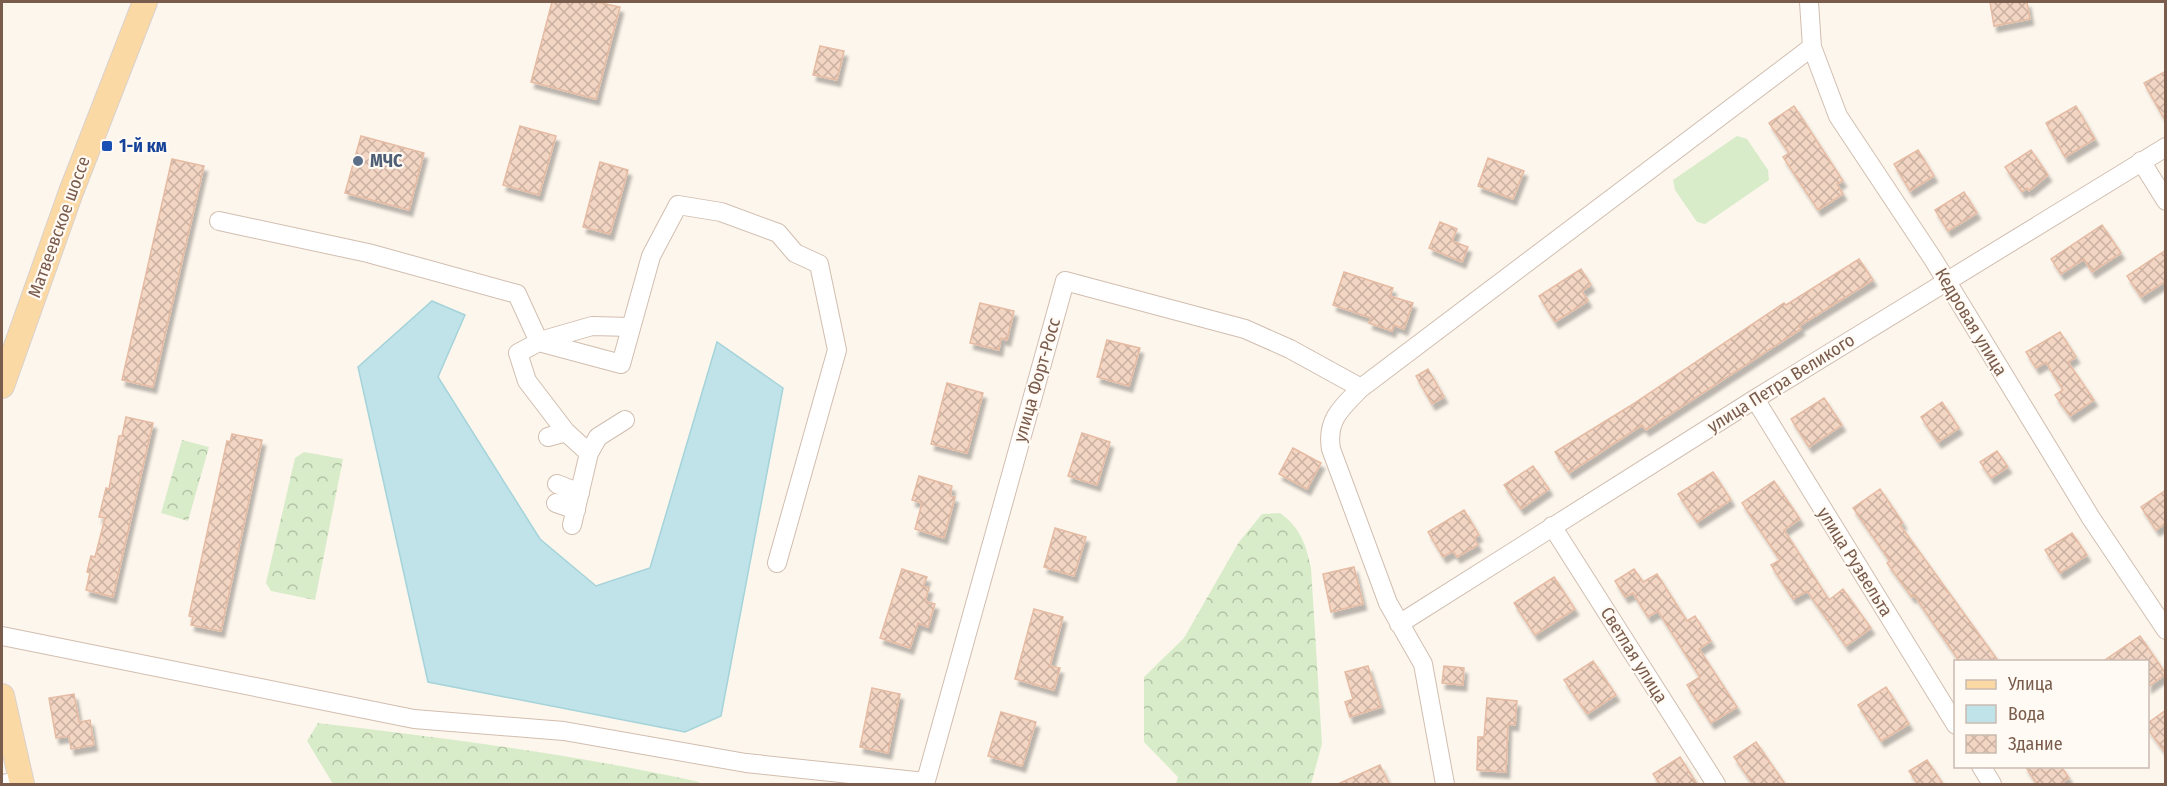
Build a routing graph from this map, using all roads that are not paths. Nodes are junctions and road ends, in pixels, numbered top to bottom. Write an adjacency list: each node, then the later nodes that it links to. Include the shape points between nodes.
1 (145, 2): 11 (main road, Матвеевское шоссе, via 71,192)
2 (1809, 2): 3 (street, Кедровая улица)
3 (1812, 47): 8 (street, Кедровая улица, via 1838,116); 12 (street)
4 (2166, 147): 5 (street, улица Петра Великого)
5 (2141, 161): 6 (street); 8 (street, улица Петра Великого)
6 (2166, 201)
7 (219, 221): 10 (street, via 368,253 517,294)
8 (1946, 282): 13 (street, улица Петра Великого); 24 (street, Кедровая улица, via 2091,518)
9 (631, 327): 10 (street, via 592,326); 10 (street, via 621,364); 22 (street, via 651,256 678,205 721,212 778,232 795,253 819,264 837,350)
10 (539, 342): 15 (street, via 518,353 527,381)
11 (2, 387)
12 (1361, 388): 23 (street, via 1336,414 1329,438); 30 (street, улица Форт-Росс, via 1245,329 1065,281)
13 (1755, 399): 21 (street, улица Петра Великого); 27 (street, улица Рузвельта)
14 (625, 420): 17 (street, via 598,437)
15 (566, 432): 16 (street); 17 (street)
16 (548, 437)
17 (589, 453): 20 (street)
18 (557, 484): 20 (street)
19 (556, 503): 20 (street)
20 (576, 509)
21 (1552, 526): 23 (street, улица Петра Великого); 32 (street, Светлая улица)
22 (777, 563)
23 (1399, 624): 31 (street, via 1423,664)
24 (2166, 630)
25 (2, 636): 30 (street, via 414,719 564,731 746,763)
26 (2, 696): 29 (main road)
27 (1954, 722)
28 (1982, 768): 33 (street)
29 (15, 783)
30 (925, 783)
31 (1445, 784)
32 (1716, 784)
33 (1992, 784)

